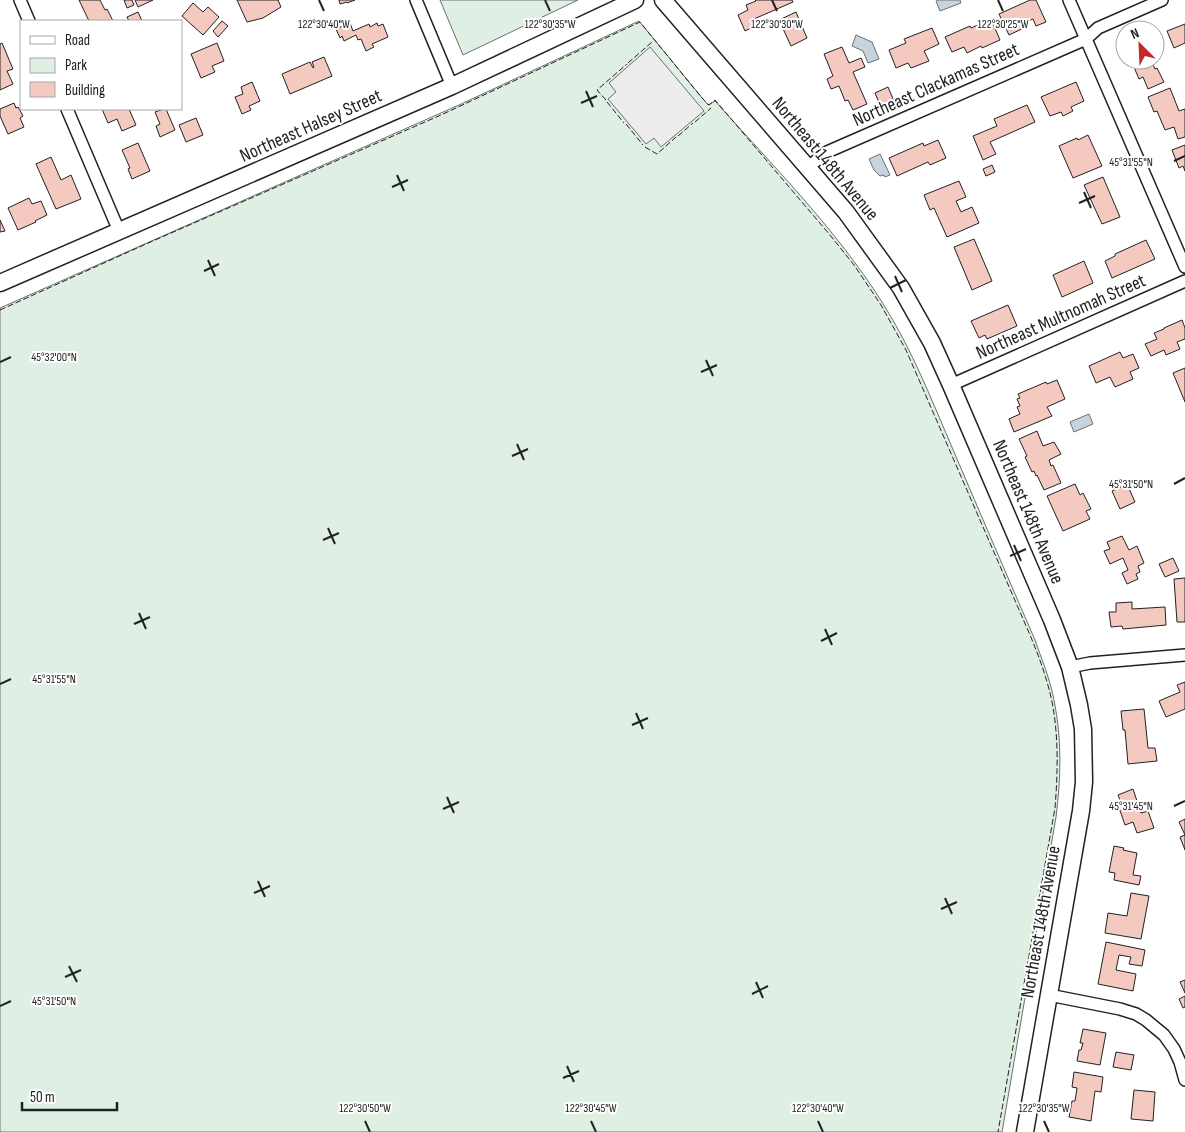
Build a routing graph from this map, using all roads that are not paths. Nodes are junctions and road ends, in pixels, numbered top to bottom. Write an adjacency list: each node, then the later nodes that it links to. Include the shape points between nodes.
1 (20, 0): 7 (street)
2 (416, 0): 9 (street)
3 (635, 0): 9 (main road, Northeast Halsey Street)
4 (663, 0): 11 (main road, Northeast 148th Avenue)
5 (1069, 0): 8 (street)
6 (1162, 0): 8 (street, Northeast Clackamas Street, via 1098,28)
7 (29, 20)
8 (1086, 39): 11 (street, Northeast Clackamas Street, via 827,152); 13 (street)
9 (452, 86): 12 (main road, Northeast Halsey Street)
10 (67, 110): 12 (street)
11 (807, 168): 16 (main road, Northeast 148th Avenue, via 846,212 901,288)
12 (119, 231): 15 (main road, Northeast Halsey Street)
13 (1185, 267)
14 (1185, 281): 16 (street, Northeast Multnomah Street)
15 (0, 283)
16 (951, 385): 18 (main road, Northeast 148th Avenue)
17 (1185, 655): 18 (street)
18 (1070, 667): 19 (main road, Northeast 148th Avenue, via 1083,729 1084,782)
19 (1049, 995): 20 (street, via 1120,1009 1146,1020 1164,1035 1174,1049); 21 (main road, Northeast 148th Avenue)
20 (1185, 1080)
21 (1025, 1132)

